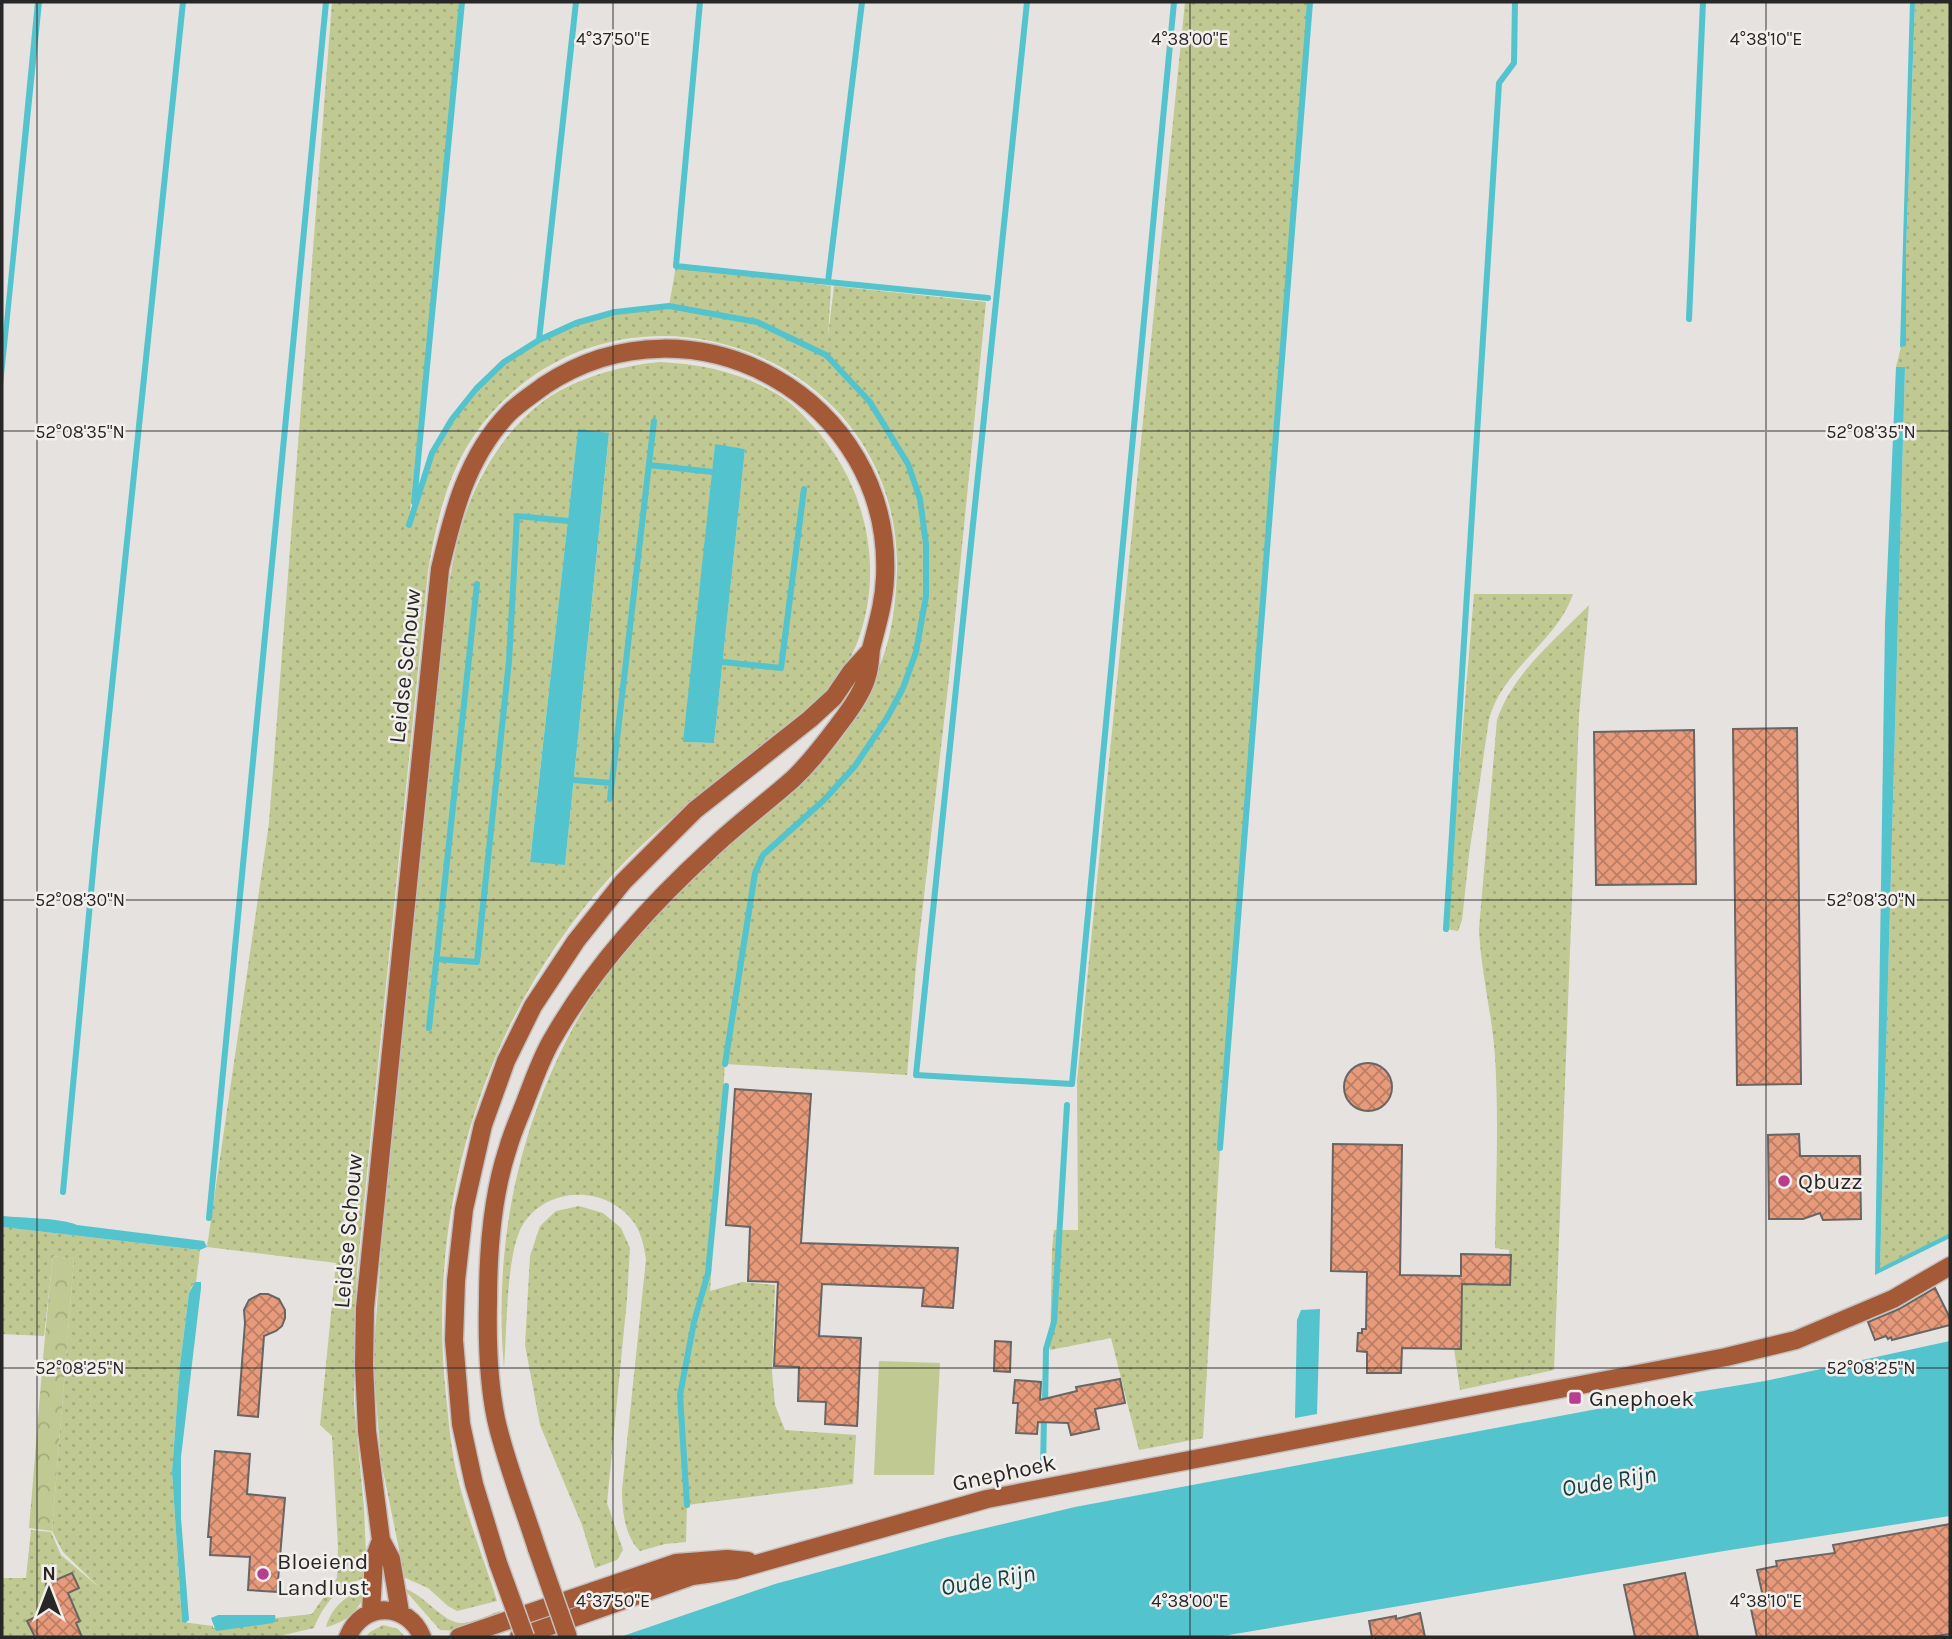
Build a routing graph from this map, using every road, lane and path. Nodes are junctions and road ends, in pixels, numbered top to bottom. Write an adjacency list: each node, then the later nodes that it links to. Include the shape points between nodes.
1 (871, 650): 3 (street, Leidse Schouw, via 885,575 883,531 873,495 856,457 835,428 810,402 766,372 698,350 662,348 596,360 563,373 509,413 465,480 440,569 365,1308 368,1431); 11 (street, Leidse Schouw, bridge, via 834,697 695,810 623,882 533,1006 506,1061 483,1125 464,1209 454,1340 461,1424 474,1485); 12 (street, Leidse Schouw, bridge, via 867,678 814,757 667,890 573,1006 551,1041 508,1148 488,1263 487,1346 496,1419)
2 (1950, 1266): 4 (street, Gnephoek, via 1893,1299 1796,1340 987,1499)
3 (381, 1540): 5 (street, Leidse Schouw, via 374,1559); 6 (street, Leidse Schouw, via 391,1559)
4 (758, 1562): 9 (street, Gnephoek, via 676,1563); 10 (street, Gnephoek, via 692,1576)
5 (371, 1612): 6 (street); 8 (street, via 355,1623)
6 (400, 1612): 7 (street)
7 (426, 1636)
8 (348, 1637)
9 (459, 1637)
10 (519, 1637)
11 (525, 1637)
12 (568, 1637)

